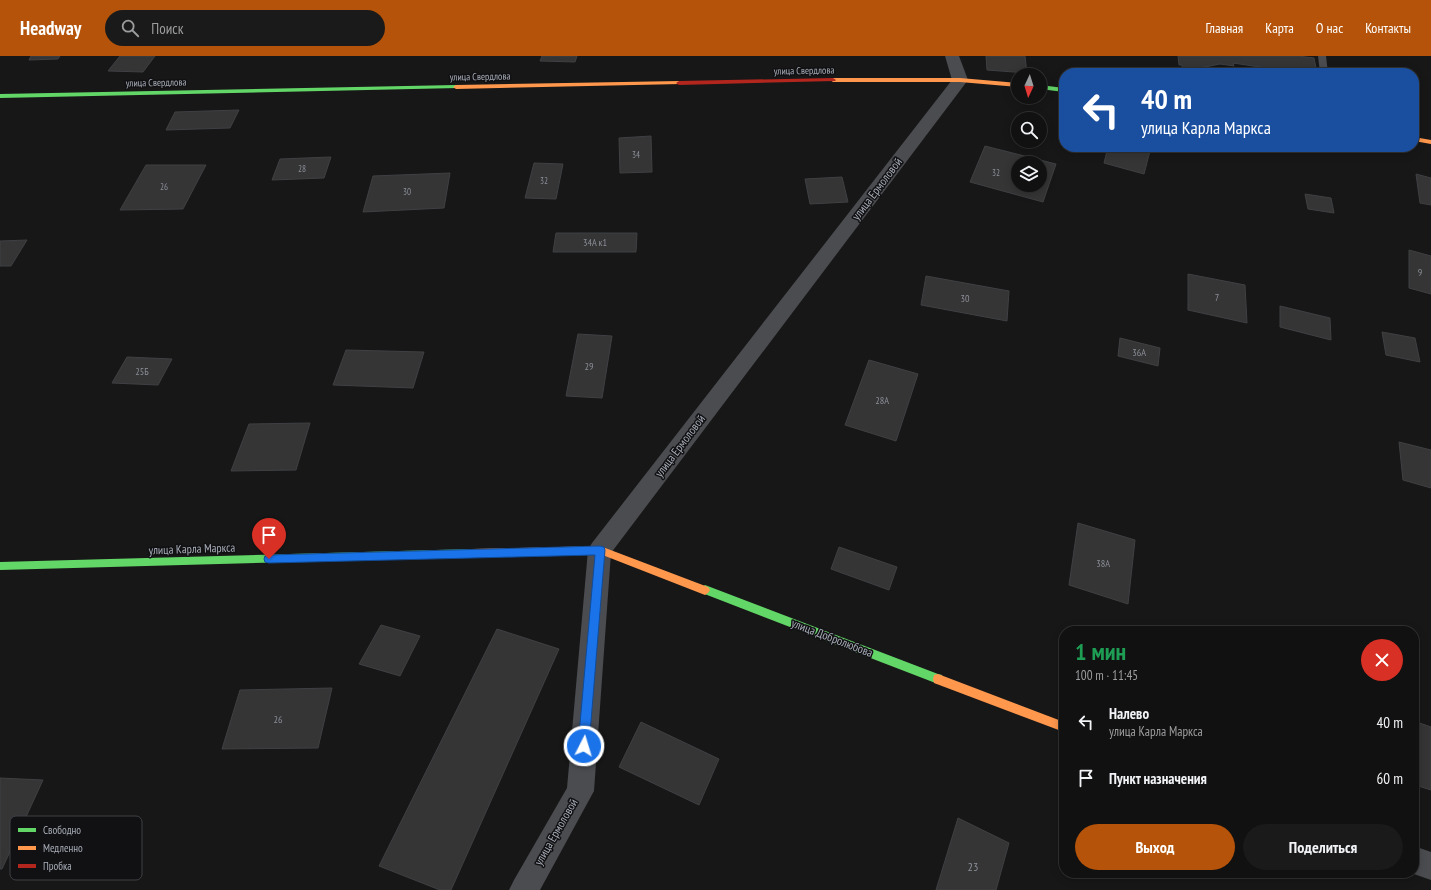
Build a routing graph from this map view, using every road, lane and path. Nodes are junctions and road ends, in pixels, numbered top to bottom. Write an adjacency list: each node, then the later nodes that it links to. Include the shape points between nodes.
1 (952, 56): 4 (street)
2 (1322, 56): 3 (lane)
3 (1323, 68)
4 (960, 80): 5 (main road, улица Свердлова); 8 (main road, улица Свердлова, via 814,80); 11 (street, улица Ермоловой)
5 (1011, 84)
6 (1047, 88): 7 (main road)
7 (1059, 89)
8 (0, 96)
9 (1419, 140): 10 (main road)
10 (1431, 142)
11 (600, 550): 12 (main road, улица Карла Маркса); 13 (main road, улица Добролюбова); 16 (street, улица Ермоловой, via 580,791)
12 (0, 566)
13 (1059, 725)
14 (1419, 862): 15 (street)
15 (1431, 866)
16 (524, 890)

